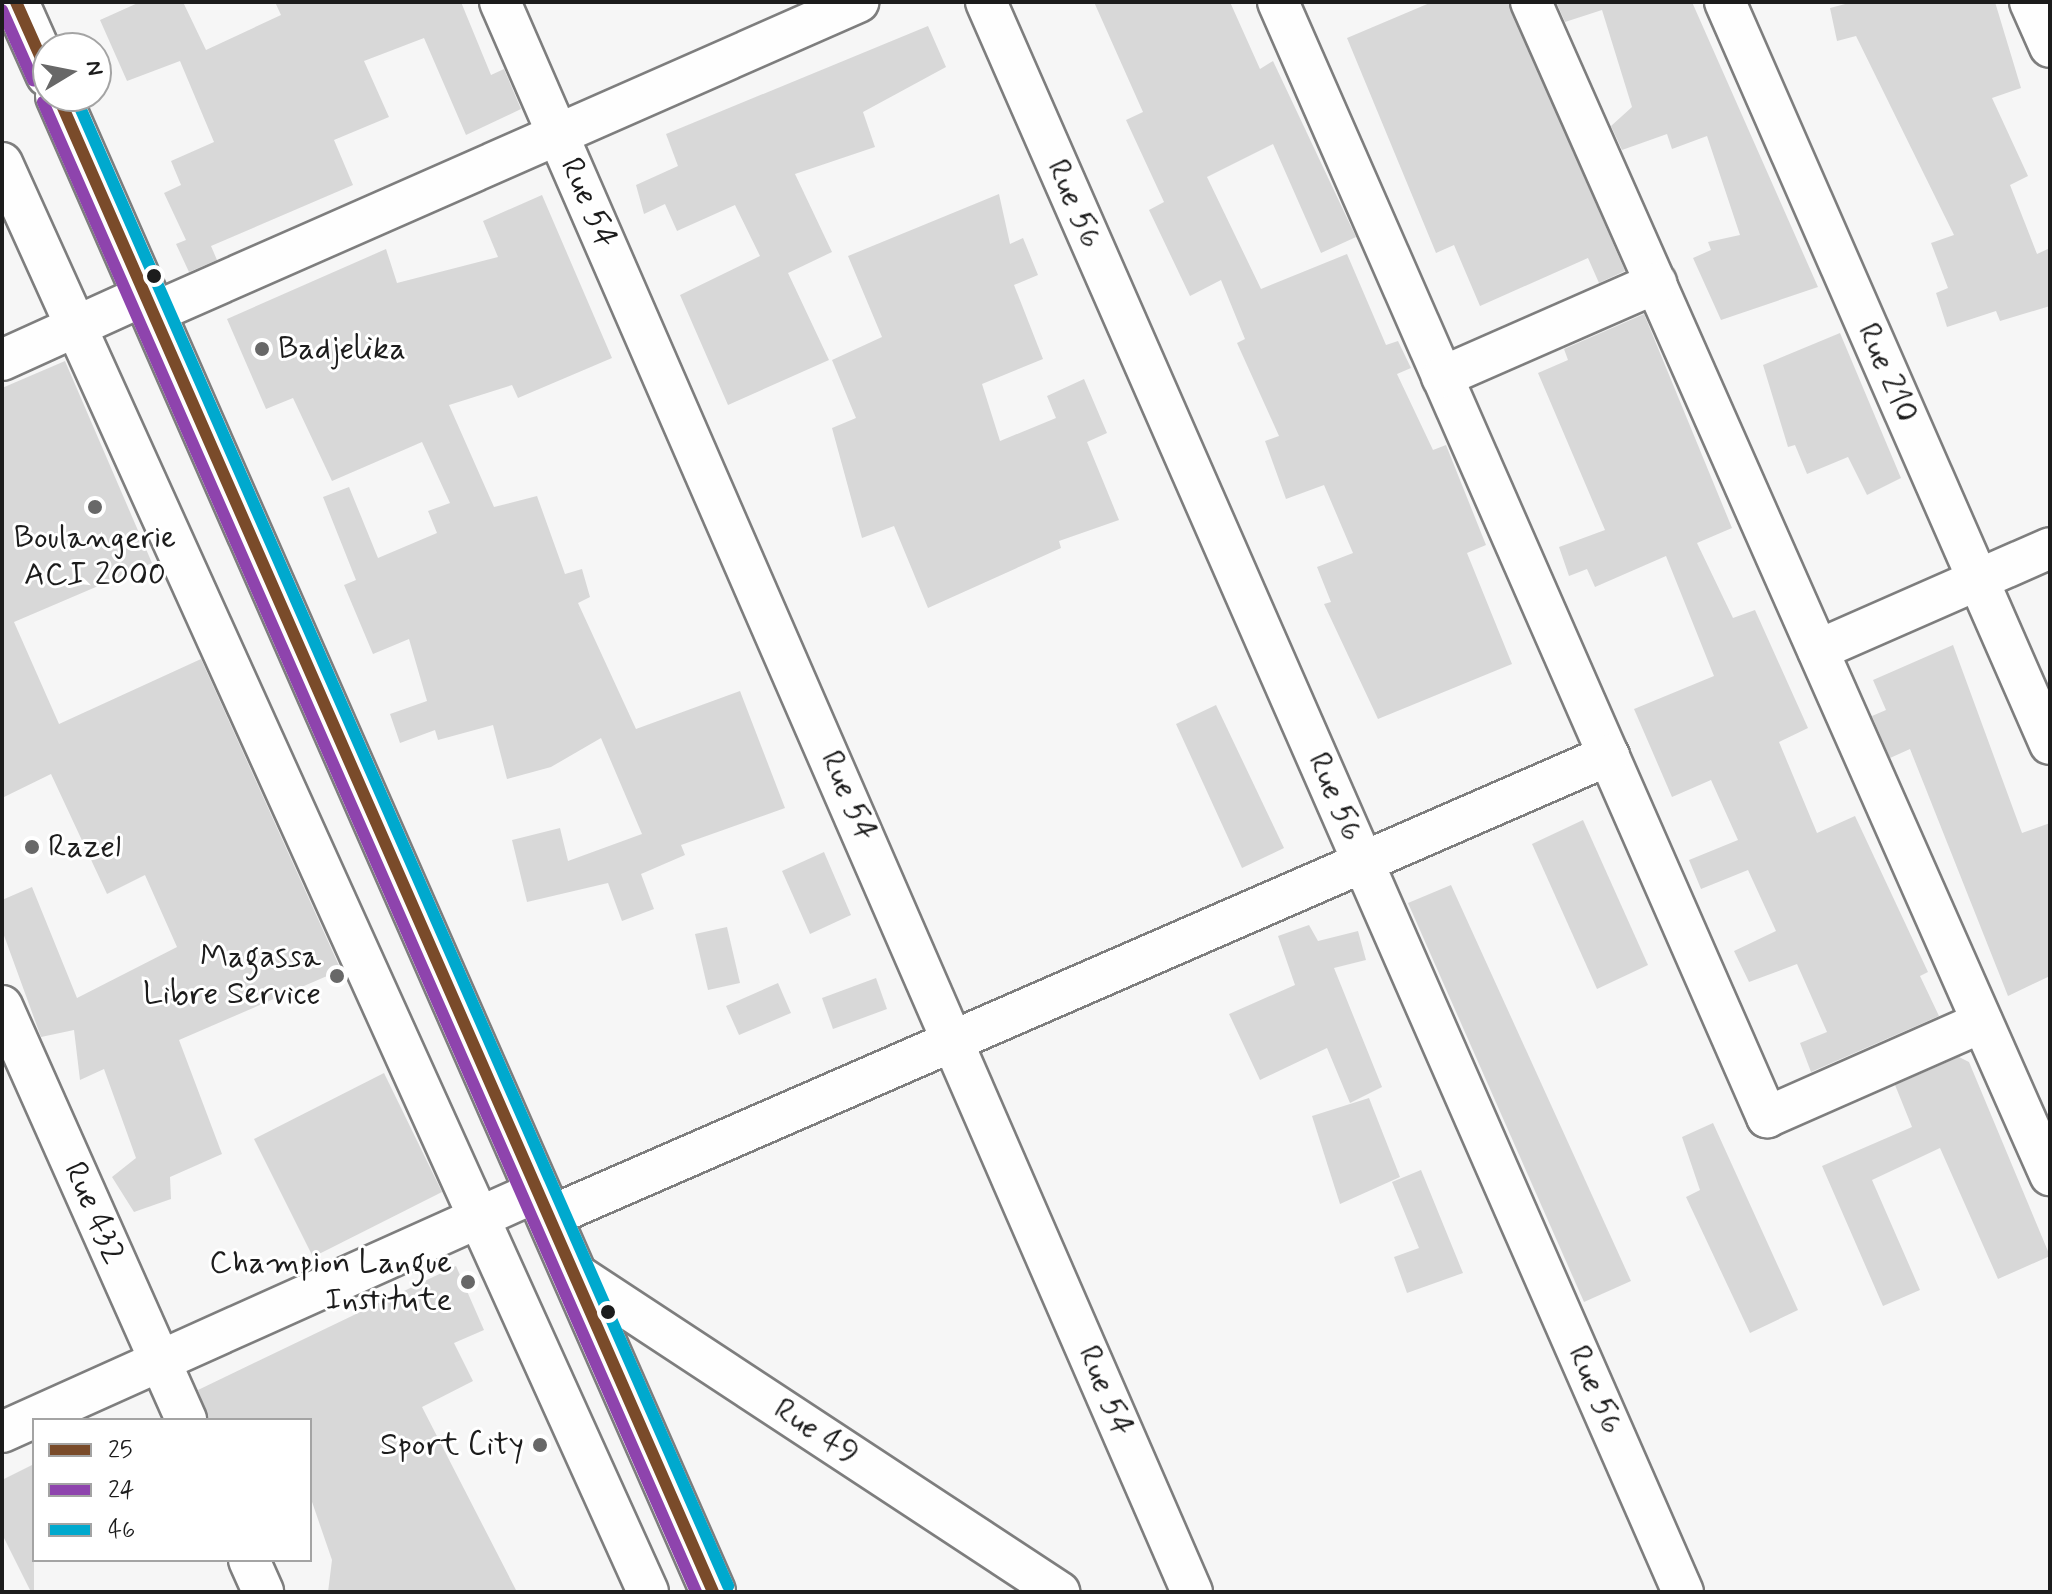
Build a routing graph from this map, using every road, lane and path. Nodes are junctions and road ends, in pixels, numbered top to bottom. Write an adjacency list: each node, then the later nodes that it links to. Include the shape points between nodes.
1 (16, 2): 9 (main road)
2 (500, 2): 12 (street, Rue 54)
3 (858, 2): 12 (street)
4 (986, 2): 24 (street, Rue 56)
5 (1278, 2): 18 (street)
6 (1531, 2): 14 (street)
7 (1725, 2): 20 (street, Rue 210)
8 (2030, 2): 10 (street)
9 (32, 38)
10 (2050, 47)
11 (65, 112): 15 (main road)
12 (558, 134): 15 (street); 27 (street, Rue 54)
13 (2, 163): 16 (street)
14 (1656, 283): 18 (street); 21 (street)
15 (149, 304): 16 (street); 29 (main road)
16 (73, 327): 17 (street); 30 (street)
17 (2, 360)
18 (1442, 377): 23 (street)
19 (2050, 548): 20 (street)
20 (1978, 580): 21 (street); 22 (street, Rue 210)
21 (1818, 650): 26 (street)
22 (2050, 744)
23 (1609, 755): 24 (street); 26 (street, via 1767,1117)
24 (1361, 857): 27 (street); 43 (street, Rue 56)
25 (2, 1006): 32 (street, Rue 432)
26 (1982, 1022): 28 (street)
27 (954, 1038): 29 (street); 42 (street, Rue 54)
28 (2050, 1175)
29 (543, 1204): 30 (street); 31 (main road)
30 (481, 1217): 32 (street); 39 (street)
31 (574, 1273): 40 (main road); 41 (street, Rue 49)
32 (160, 1361): 33 (street); 34 (street, Rue 432)
33 (33, 1418)
34 (185, 1418)
35 (32, 1419): 36 (street)
36 (2, 1432)
37 (250, 1562): 38 (street)
38 (263, 1592)
39 (648, 1592)
40 (713, 1592)
41 (1059, 1592)
42 (1192, 1592)
43 (1683, 1592)

